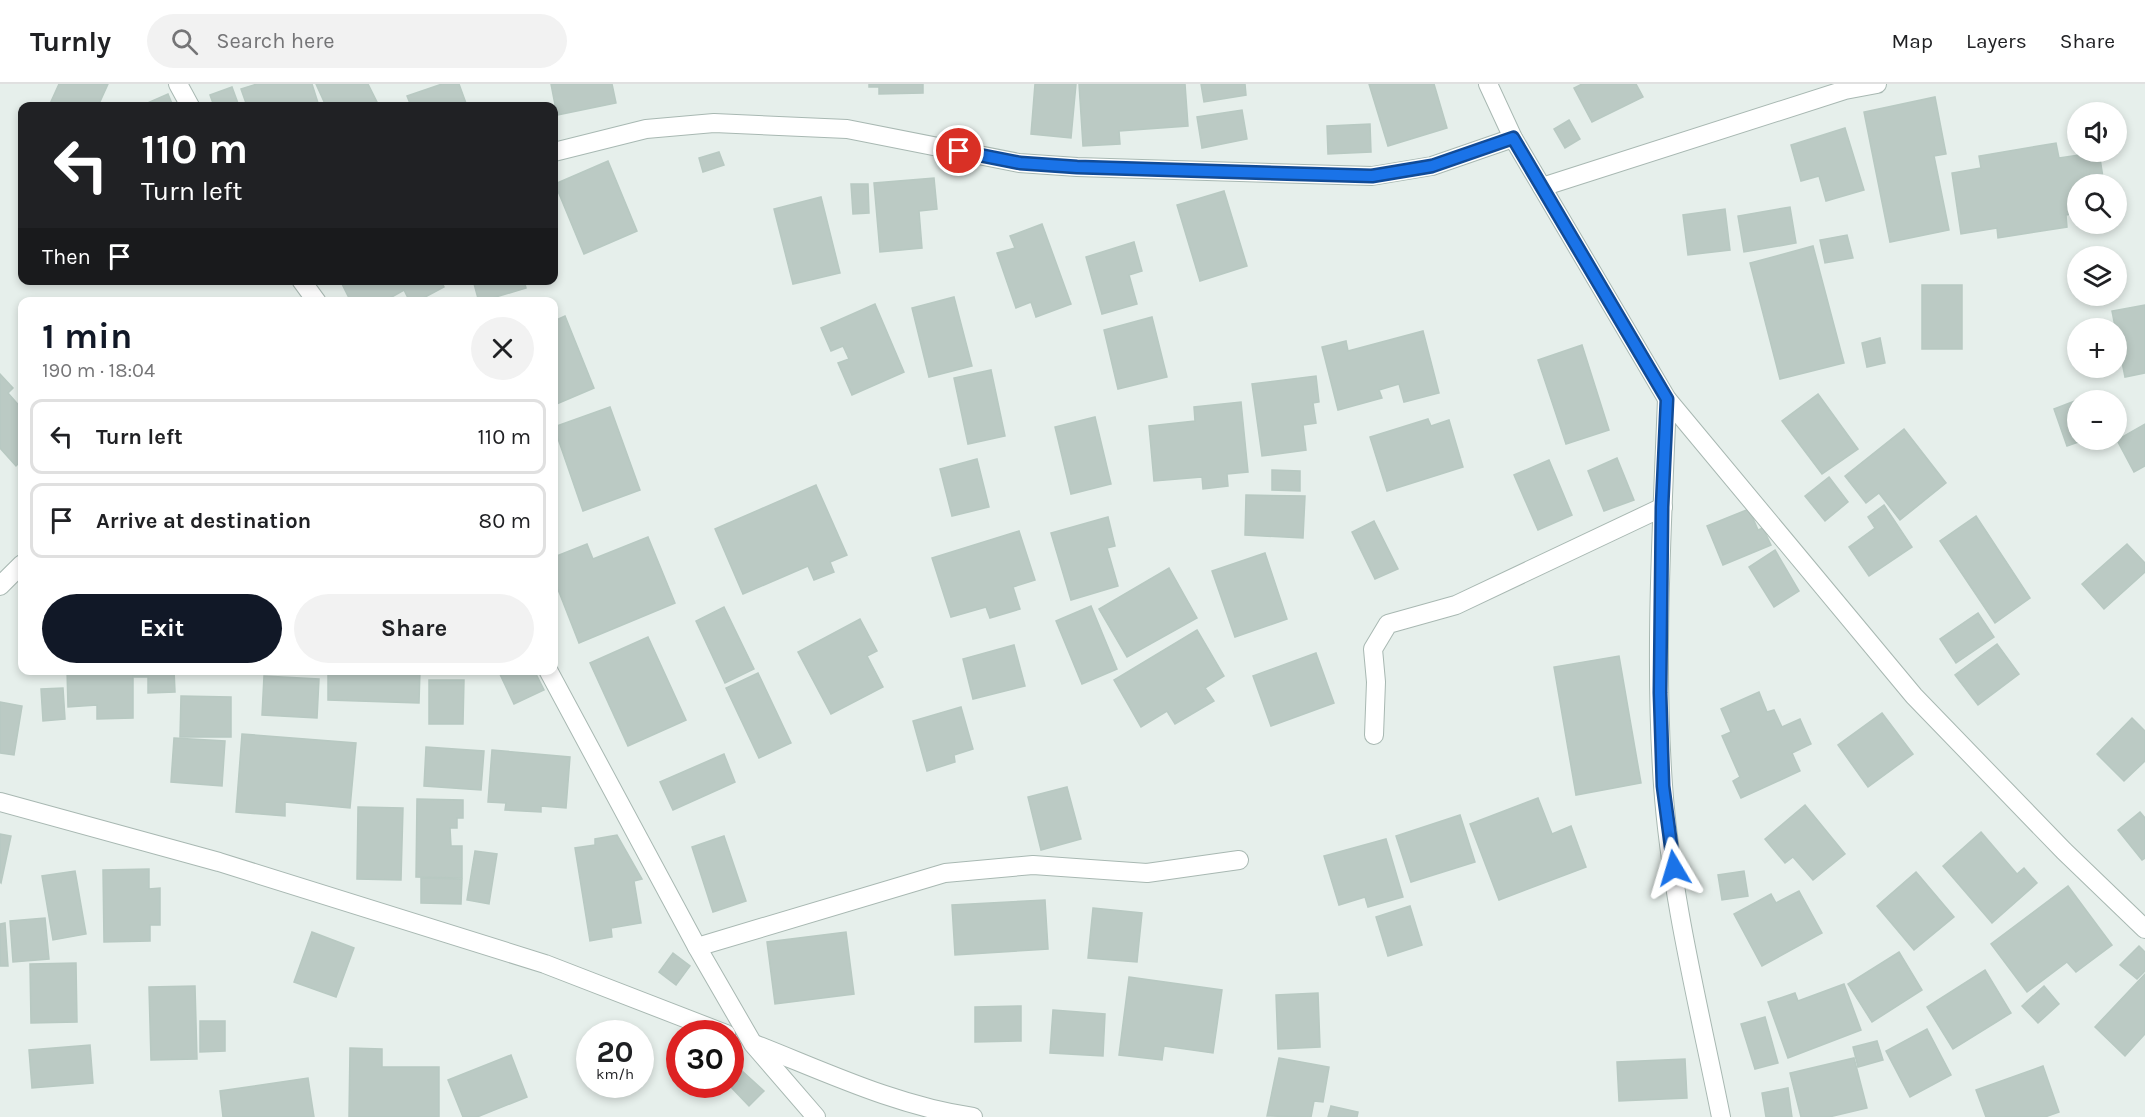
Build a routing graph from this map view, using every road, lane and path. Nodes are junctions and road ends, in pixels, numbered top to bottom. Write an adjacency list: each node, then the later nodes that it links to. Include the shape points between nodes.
1 (178, 84): 4 (street)
2 (1488, 84): 5 (street)
3 (1877, 84): 7 (street, via 1845,90)
4 (188, 102)
5 (1513, 138): 6 (street, via 1432,166 1372,176 1020,163 847,129 714,123 646,129); 7 (street)
6 (558, 152)
7 (1542, 188): 8 (street)
8 (1667, 399): 9 (street); 16 (street, via 1914,696)
9 (1662, 507): 13 (street, via 1456,605 1388,624 1373,649); 23 (street, via 1663,786 1679,909)
10 (18, 568): 11 (street)
11 (0, 586)
12 (551, 675): 17 (street)
13 (1374, 735)
14 (0, 802): 18 (street, via 219,862 534,961)
15 (1239, 860): 17 (street, via 1147,873 1033,865 945,873)
16 (2145, 929)
17 (697, 947): 20 (street)
18 (691, 1020)
19 (744, 1040): 20 (street)
20 (753, 1044): 21 (street); 22 (street, via 887,1097 938,1112)
21 (816, 1117)
22 (973, 1117)
23 (1721, 1117)

